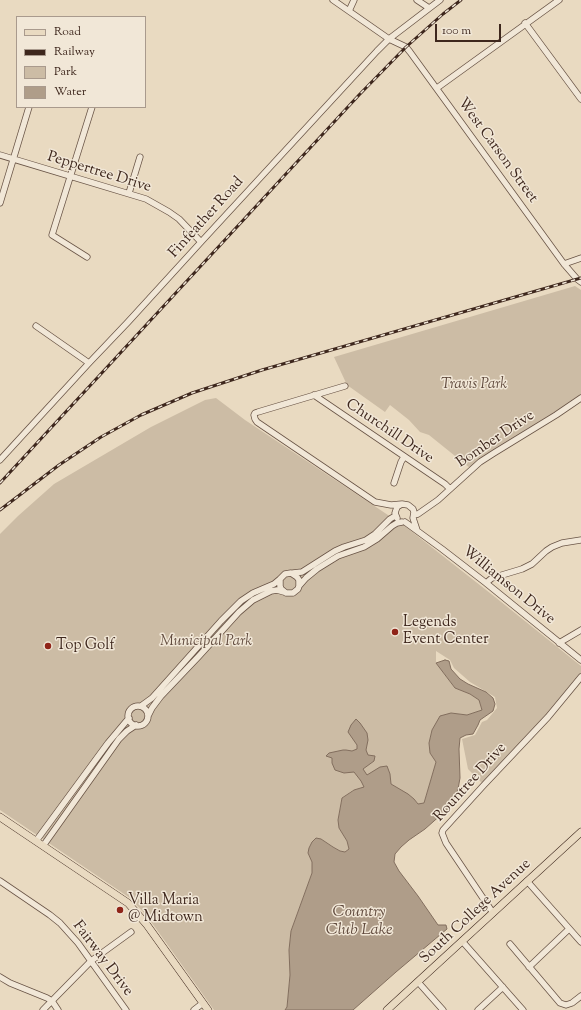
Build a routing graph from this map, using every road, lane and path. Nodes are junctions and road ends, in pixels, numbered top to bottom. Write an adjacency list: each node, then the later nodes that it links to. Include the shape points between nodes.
1 (333, 0): 7 (street, West Carson Street)
2 (354, 0): 7 (street)
3 (417, 0): 6 (street)
4 (440, 0): 6 (street, Finfeather Road)
5 (559, 0): 8 (street)
6 (429, 8): 9 (street, Finfeather Road)
7 (349, 11): 9 (street, West Carson Street)
8 (525, 23): 10 (street); 11 (street)
9 (389, 39): 10 (street, West Carson Street, via 406,47); 20 (street, Finfeather Road)
10 (437, 88): 23 (street, West Carson Street)
11 (581, 99)
12 (30, 108): 16 (street)
13 (92, 108): 17 (street)
14 (0, 155): 16 (street, Peppertree Drive)
15 (140, 157): 18 (street)
16 (14, 159): 17 (street, Peppertree Drive); 19 (street)
17 (71, 176): 18 (street, Peppertree Drive); 21 (street, via 52,235)
18 (130, 193): 20 (street, Peppertree Drive, via 169,212)
19 (0, 203)
20 (200, 242): 26 (street, Finfeather Road)
21 (87, 257)
22 (581, 258): 23 (street)
23 (564, 264): 24 (street, West Carson Street)
24 (581, 282)
25 (36, 326): 26 (street)
26 (89, 363): 31 (street, Finfeather Road)
27 (345, 386): 28 (street)
28 (314, 395): 30 (street, Churchill Drive); 34 (street, via 255,413 255,419 375,502)
29 (581, 398): 33 (street, Bomber Drive, via 480,462)
30 (404, 457): 32 (street); 33 (street, Churchill Drive)
31 (0, 460)
32 (394, 483)
33 (450, 490): 37 (street, Bomber Drive)
34 (385, 504): 35 (street); 38 (street)
35 (402, 504): 36 (street); 38 (street, via 397,507)
36 (411, 506): 37 (street); 39 (street)
37 (428, 507): 39 (street, Bomber Drive)
38 (395, 514): 40 (street, via 399,521); 43 (street, via 366,540 335,551 302,572)
39 (413, 516): 40 (street, via 411,520); 41 (street, Williamson Drive)
40 (403, 522): 41 (street, Williamson Drive); 46 (street, via 392,526 364,547 338,556 306,578)
41 (418, 532): 45 (street, Williamson Drive)
42 (581, 540): 45 (street, via 552,547 532,564 492,578)
43 (291, 573): 44 (street); 46 (street, via 299,580)
44 (280, 579): 47 (street, via 280,586); 52 (street, via 241,601 152,698)
45 (486, 583): 49 (street, Williamson Drive)
46 (299, 586): 47 (street, via 293,593)
47 (284, 592): 53 (street, via 277,590 253,600 239,612 161,696)
48 (581, 630): 49 (street)
49 (559, 643): 50 (street, Williamson Drive)
50 (581, 660)
51 (581, 677): 62 (street, Rountree Drive, via 548,717 443,830 446,843)
52 (141, 706): 53 (street); 54 (street, via 131,709)
53 (148, 716): 55 (street, via 143,724)
54 (129, 718): 55 (street); 58 (street, via 103,749)
55 (136, 725): 59 (street, via 119,739)
56 (0, 817): 58 (main road)
57 (580, 834): 61 (main road, South College Avenue)
58 (36, 841): 59 (main road)
59 (43, 846): 75 (main road, via 128,903)
60 (0, 881): 68 (street, Fairway Drive, via 60,923)
61 (527, 881): 62 (main road, South College Avenue); 63 (street)
62 (493, 913): 65 (main road, South College Avenue)
63 (569, 929): 66 (street); 69 (street)
64 (131, 932): 68 (street)
65 (462, 942): 71 (main road, South College Avenue); 72 (street)
66 (581, 942)
67 (510, 944): 69 (street)
68 (90, 961): 74 (street); 78 (street, Fairway Drive)
69 (529, 967): 73 (street, via 562,1004 572,1003)
70 (0, 977): 74 (street)
71 (418, 982): 81 (main road, South College Avenue); 82 (street)
72 (503, 987): 83 (street); 84 (street)
73 (581, 996)
74 (52, 1001): 76 (street); 77 (street)
75 (203, 1003): 79 (street); 80 (main road)
76 (44, 1010)
77 (58, 1010)
78 (126, 1010)
79 (194, 1010)
80 (208, 1010)
81 (387, 1010)
82 (443, 1010)
83 (478, 1010)
84 (522, 1010)

